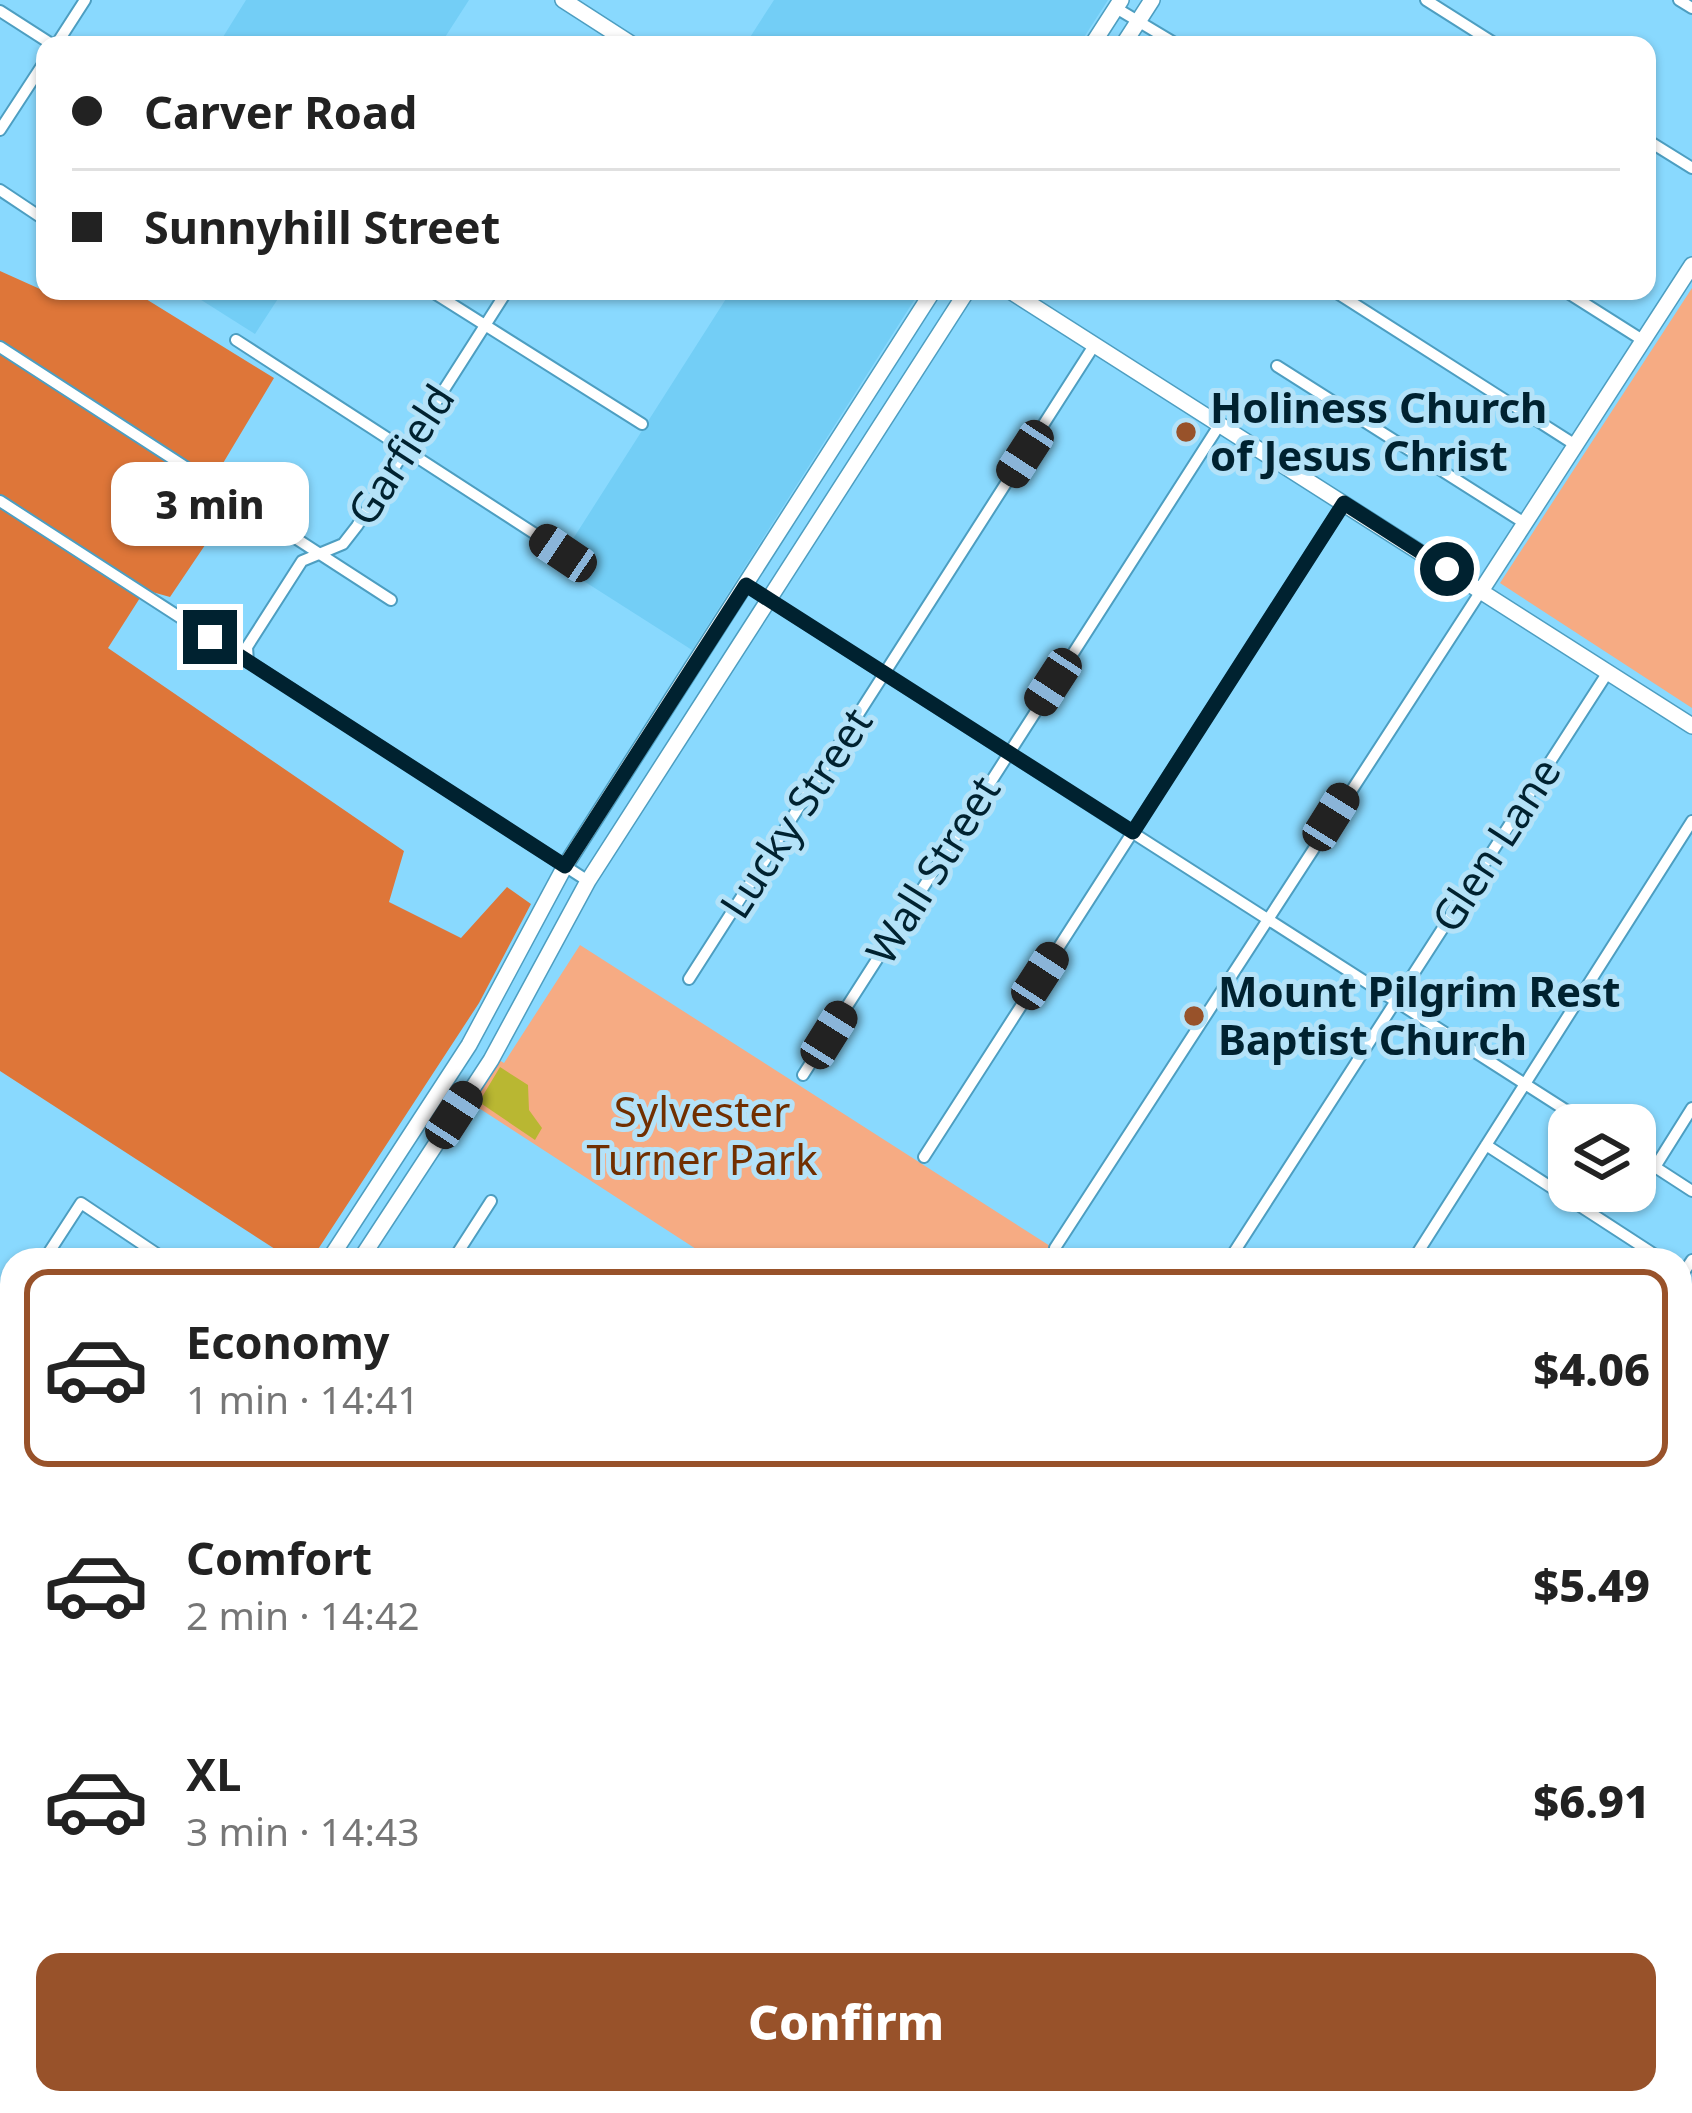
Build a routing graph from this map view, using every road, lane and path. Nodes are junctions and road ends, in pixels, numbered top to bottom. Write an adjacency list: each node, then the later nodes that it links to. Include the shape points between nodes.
1 (85, 0): 11 (street)
2 (562, 0): 12 (main road)
3 (1151, 0): 9 (main road)
4 (1426, 0): 16 (street)
5 (1679, 0): 7 (street)
6 (1118, 4): 9 (street); 13 (main road)
7 (1692, 8)
8 (0, 11): 10 (street)
9 (1139, 20): 14 (main road); 15 (street)
10 (40, 36)
11 (60, 36)
12 (619, 36)
13 (1098, 36)
14 (1129, 36)
15 (1164, 36)
16 (1483, 36)
17 (36, 75): 18 (street)
18 (0, 130)
19 (1656, 146): 20 (street)
20 (1692, 169)
21 (0, 190): 22 (street)
22 (36, 214)
23 (1692, 265): 33 (main road)
24 (444, 300): 31 (street)
25 (501, 300): 31 (street, Garfield)
26 (927, 300): 38 (main road)
27 (961, 300): 40 (main road)
28 (1024, 300): 34 (main road)
29 (1348, 300): 41 (street)
30 (1579, 300): 33 (street)
31 (485, 326): 37 (street); 42 (street, Garfield)
32 (236, 340): 42 (street)
33 (1644, 341): 41 (main road)
34 (1095, 344): 39 (main road); 54 (street, Lucky Street)
35 (0, 347): 47 (street)
36 (1277, 366): 45 (street)
37 (642, 424)
38 (849, 424): 40 (main road); 48 (main road)
39 (1220, 424): 44 (main road); 56 (street, Wall Street)
40 (873, 440): 51 (main road)
41 (1576, 446): 45 (main road)
42 (407, 447): 46 (street); 47 (street, Garfield, via 343,544)
43 (0, 501): 52 (street)
44 (1344, 503): 49 (main road); 58 (street)
45 (1526, 524): 49 (main road)
46 (563, 553)
47 (319, 554): 50 (street); 52 (street, Garfield, via 302,561 247,646)
48 (746, 585): 51 (street); 59 (main road)
49 (1481, 591): 53 (main road); 61 (street)
50 (391, 600)
51 (771, 601): 54 (street); 60 (main road)
52 (248, 662): 59 (street)
53 (1608, 672): 55 (main road); 63 (street, Glen Lane)
54 (886, 674): 56 (street); 62 (street, Lucky Street)
55 (1692, 726)
56 (1008, 753): 58 (street); 64 (street, Wall Street)
57 (1692, 821): 65 (street)
58 (1133, 832): 61 (street); 71 (street)
59 (565, 866): 60 (street); 66 (main road)
60 (588, 881): 69 (main road)
61 (1267, 918): 63 (street); 81 (street)
62 (689, 979)
63 (1397, 1000): 65 (street); 82 (street, Glen Lane)
64 (803, 1075)
65 (1525, 1084): 67 (street); 70 (street)
66 (433, 1102): 69 (main road); 78 (main road)
67 (1556, 1104)
68 (1692, 1108): 72 (street)
69 (454, 1115): 79 (main road)
70 (1486, 1144): 83 (street); 84 (street)
71 (924, 1157)
72 (1656, 1164)
73 (1656, 1168): 74 (street)
74 (1692, 1191)
75 (490, 1201): 80 (street)
76 (52, 1248): 77 (street, via 81,1203)
77 (148, 1248)
78 (337, 1248)
79 (368, 1248)
80 (461, 1248)
81 (1055, 1248)
82 (1237, 1248)
83 (1421, 1248)
84 (1645, 1248)

